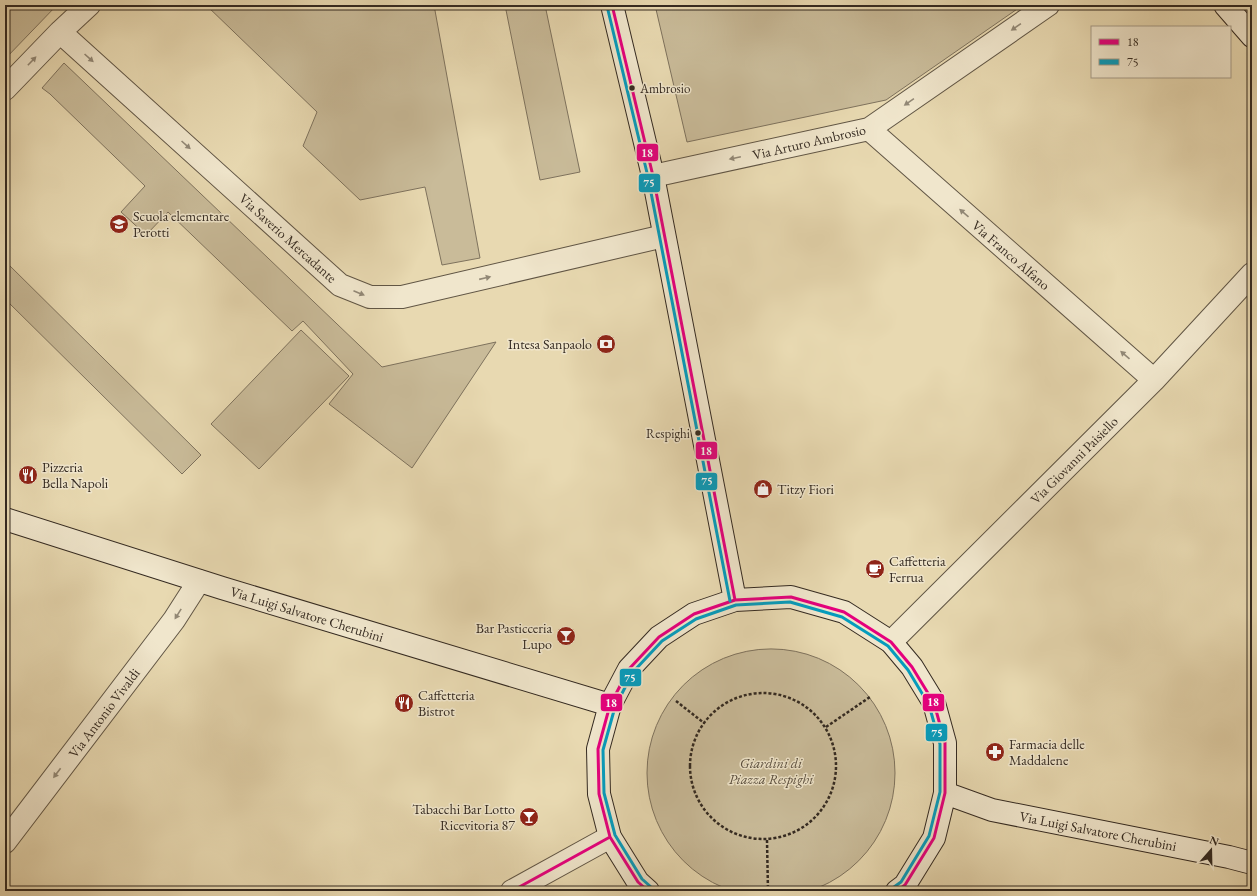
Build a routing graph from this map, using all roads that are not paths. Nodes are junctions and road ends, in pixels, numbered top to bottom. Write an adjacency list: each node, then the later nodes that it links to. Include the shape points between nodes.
1 (89, 5): 5 (street)
2 (612, 5): 9 (street)
3 (1048, 5): 8 (street, Via Arturo Ambrosio, one-way to 8)
4 (1226, 5): 6 (street)
5 (60, 32): 7 (street, one-way to 5); 10 (street, Via Saverio Mercadante, one-way to 10, via 340,285 370,297 402,297)
6 (1252, 36)
7 (5, 89)
8 (869, 129): 9 (street, Via Arturo Ambrosio, one-way to 9); 12 (street, Via Franco Alfano, one-way to 8)
9 (653, 176): 10 (street)
10 (664, 236): 15 (street)
11 (1252, 274): 12 (street, Via Giovanni Paisiello)
12 (1154, 380): 16 (street, Via Giovanni Paisiello)
13 (5, 519): 14 (street, Via Luigi Salvatore Cherubini)
14 (199, 581): 17 (street, Via Luigi Salvatore Cherubini, via 540,686); 20 (street, Via Antonio Vivaldi, one-way to 20, via 174,620)
15 (735, 600): 16 (street, via 790,597 844,612); 17 (street, via 694,614 659,638 629,669)
16 (891, 642): 18 (street, via 912,667 934,703 945,743)
17 (610, 705): 19 (street, via 598,749 599,794)
18 (945, 793): 21 (street, Via Luigi Salvatore Cherubini, via 992,810); 24 (street, via 934,838 905,885)
19 (610, 837): 22 (street); 23 (street, via 638,882)
20 (5, 842)
21 (1252, 863)
22 (512, 891)
23 (648, 891)
24 (898, 891)

